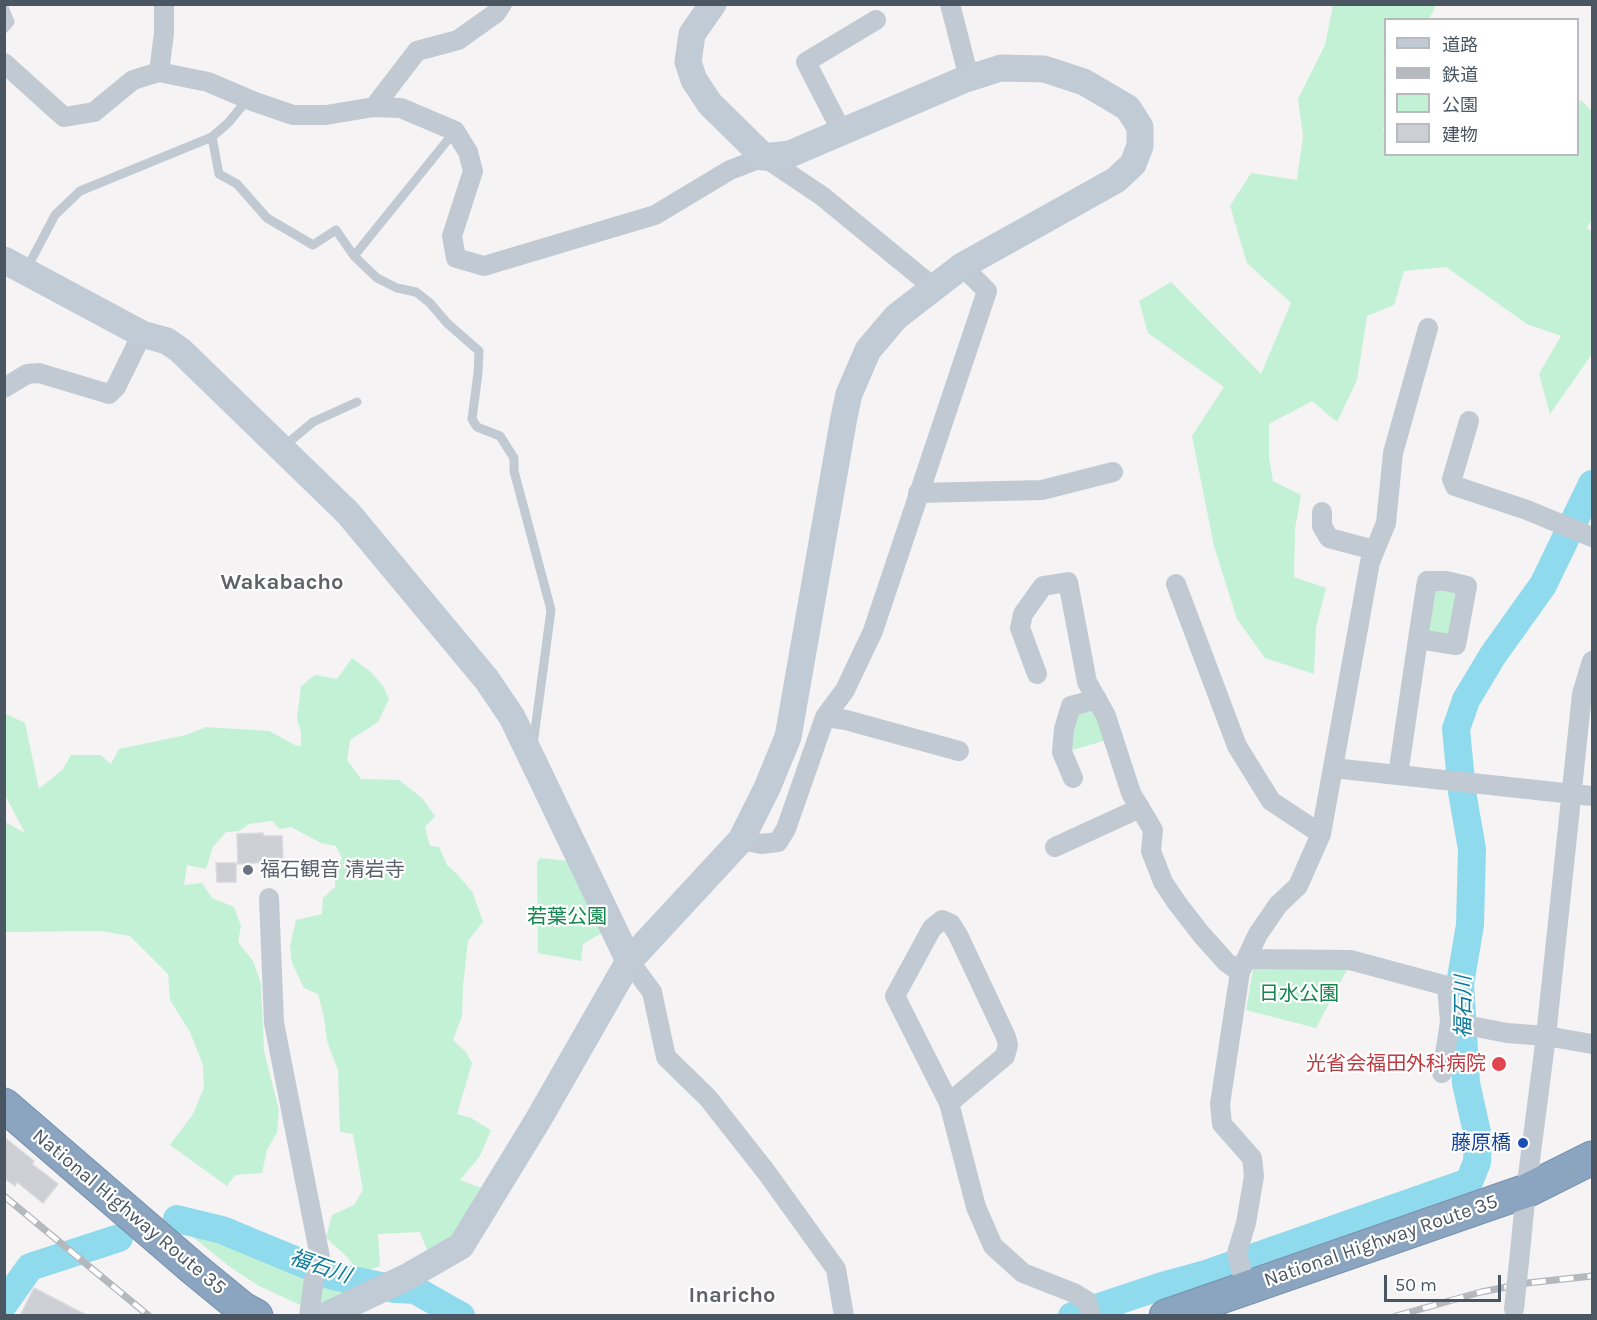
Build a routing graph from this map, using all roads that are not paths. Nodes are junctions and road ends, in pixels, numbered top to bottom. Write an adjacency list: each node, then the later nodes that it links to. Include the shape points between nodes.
1 (164, 4): 9 (street)
2 (501, 4): 12 (street, via 496,14 458,40 417,51)
3 (713, 4): 16 (street, via 692,34 688,62 694,80 710,104)
4 (950, 4): 10 (street)
5 (4, 7): 7 (lane, via 10,22)
6 (876, 20): 14 (street, via 806,62)
7 (4, 29)
8 (4, 63): 9 (street, via 64,117 94,112 133,80)
9 (159, 72): 11 (street, via 208,82)
10 (969, 78): 14 (street); 19 (street, via 1001,68 1044,69 1084,82 1128,108 1140,127 1140,146 1133,164 1116,180)
11 (248, 99): 12 (street, via 293,115 327,115); 15 (lane)
12 (374, 107): 13 (street, via 401,108)
13 (455, 131): 16 (street, via 468,152 473,171 452,236 456,258 484,266 655,215 729,170); 17 (lane)
14 (843, 132): 16 (street, via 790,154)
15 (212, 137): 17 (lane, via 219,174 237,184 267,218 313,245 336,230); 18 (lane, via 80,191)
16 (764, 157): 20 (street, via 822,196)
17 (354, 256): 39 (lane, via 377,278 416,292 479,351 472,419 477,427 500,436 514,458 514,471 551,610)
18 (14, 266): 22 (street)
19 (962, 266): 20 (street); 28 (street, via 987,291)
20 (933, 287): 47 (street, via 896,317 868,350 849,394 788,737)
21 (1428, 328): 31 (street, via 1393,453 1386,523)
22 (142, 334): 23 (street, via 109,394 39,373 27,374); 26 (street, via 167,341 180,350)
23 (4, 388)
24 (357, 402): 26 (lane, via 312,422)
25 (1469, 421): 30 (street, via 1452,479 1455,486)
26 (282, 448): 39 (street, via 348,513 488,680)
27 (1113, 472): 28 (street, via 1042,490)
28 (918, 493): 37 (street, via 873,631 845,690)
29 (1322, 512): 31 (street, via 1329,538)
30 (1579, 532)
31 (1374, 550): 40 (street)
32 (1176, 584): 46 (street, via 1237,746 1271,801)
33 (1418, 639): 41 (street)
34 (1593, 661): 43 (street, via 1582,694)
35 (1036, 674): 36 (street, via 1020,628 1023,614 1043,586 1068,582 1087,682)
36 (1096, 699): 42 (street, via 1071,706 1062,752); 45 (street)
37 (825, 717): 38 (street); 47 (street, via 786,830 778,842)
38 (959, 751)
39 (531, 756): 50 (street)
40 (1333, 768): 41 (street); 46 (street)
41 (1398, 775): 43 (street)
42 (1073, 778)
43 (1571, 794): 44 (street); 53 (street)
44 (1593, 796)
45 (1140, 808): 48 (street); 51 (street, via 1153,830 1151,851 1163,882 1226,962)
46 (1321, 834): 51 (street, via 1298,886 1278,905 1258,934)
47 (741, 840): 50 (street)
48 (1055, 847)
49 (269, 898): 64 (street, via 274,1023 317,1270)
50 (629, 961): 65 (street, via 461,1246); 66 (street, via 652,992 666,1057 708,1098 836,1269)
51 (1243, 966): 52 (street, via 1350,960 1447,986); 60 (street, via 1220,1104 1221,1124 1252,1158 1254,1176)
52 (1457, 1024): 53 (street); 55 (street)
53 (1546, 1036): 54 (street); 59 (street)
54 (1593, 1044)
55 (1442, 1073)
56 (949, 1103): 56 (street, via 895,996 932,928 942,920 951,924 958,935 1008,1045 1005,1056); 61 (street, via 975,1208 993,1246 1023,1273 1074,1293)
57 (4, 1105): 63 (highway, National Highway Route 35, via 193,1268)
58 (1593, 1158): 59 (highway, National Highway Route 35)
59 (1526, 1191): 60 (highway, National Highway Route 35); 62 (street, bridge)
60 (1241, 1269): 67 (highway, National Highway Route 35)
61 (1089, 1308)
62 (1514, 1312)
63 (256, 1316)
64 (309, 1316)
65 (325, 1316)
66 (843, 1316)
67 (1166, 1316)

